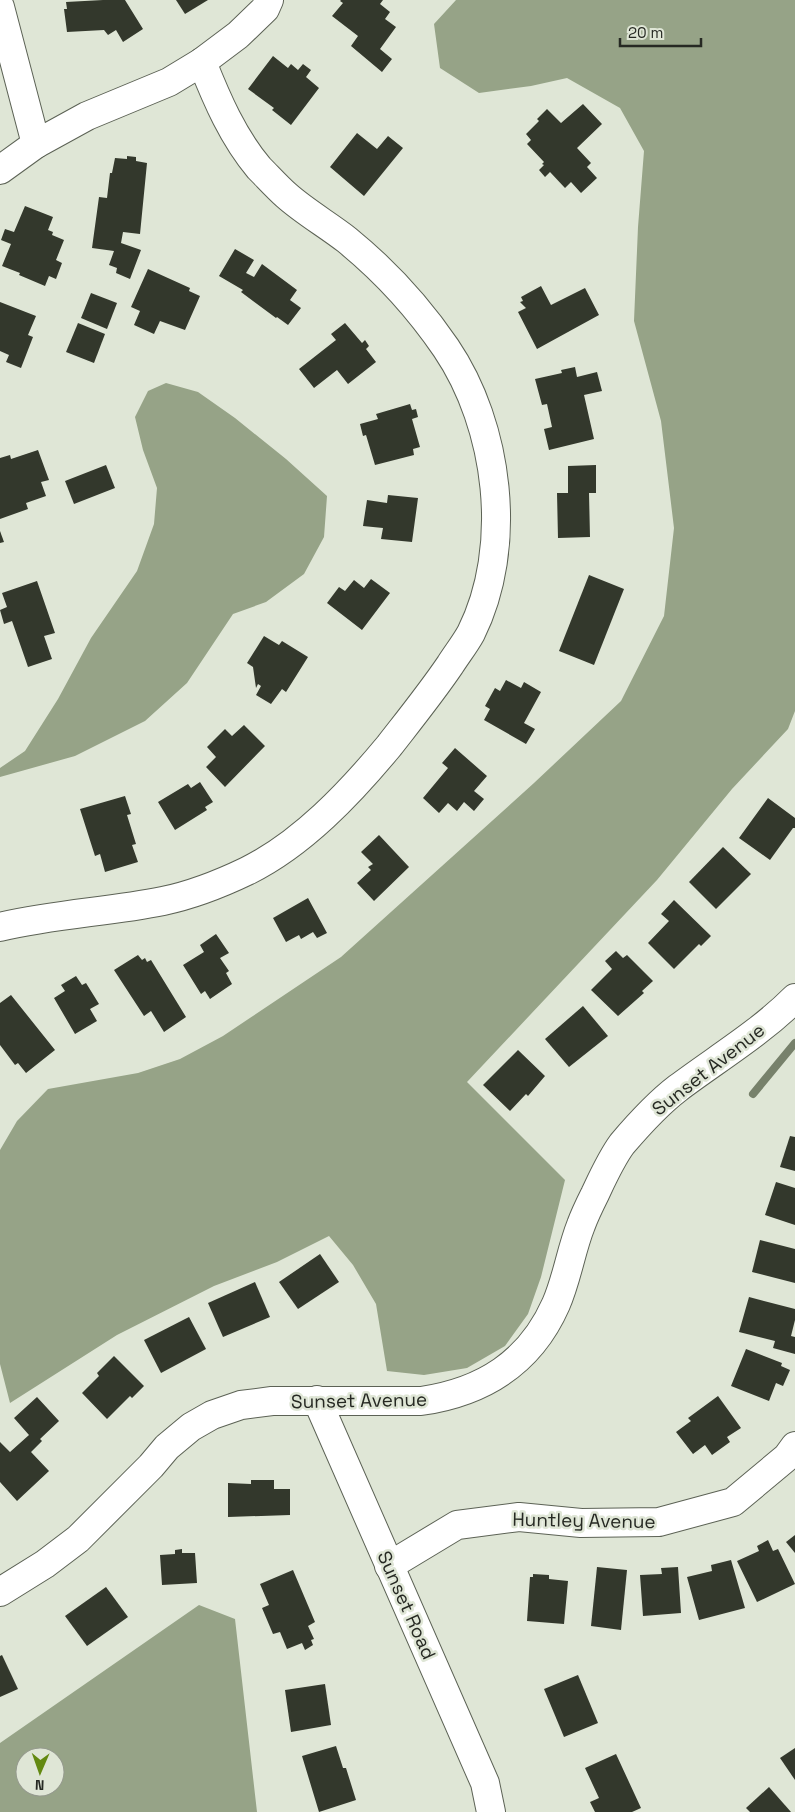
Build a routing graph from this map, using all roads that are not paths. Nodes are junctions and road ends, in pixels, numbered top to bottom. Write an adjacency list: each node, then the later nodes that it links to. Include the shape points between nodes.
1 (269, 0): 3 (street, via 238,35)
2 (0, 7): 4 (street)
3 (202, 62): 4 (street, via 169,82 87,116); 6 (street, via 234,133 258,166 287,196 379,267 422,314 448,351 469,392 484,434 492,470 496,515 494,557 485,601 470,635 424,702 369,770 287,847 249,870 207,889 164,901 28,920)
4 (36, 144): 5 (street)
5 (0, 170)
6 (0, 927)
7 (795, 998): 8 (street, Sunset Avenue, via 749,1039 677,1089 644,1119 621,1146 604,1173 580,1225 556,1304 538,1336 507,1368 481,1384 446,1397 421,1401)
8 (317, 1400): 10 (street, Sunset Road); 11 (street, Sunset Avenue, via 241,1405 190,1427 78,1539)
9 (795, 1446): 10 (street, Huntley Avenue, via 787,1457 732,1502 660,1522 581,1523 519,1517 458,1525)
10 (389, 1566): 12 (street, Sunset Road, via 485,1783)
11 (0, 1592)
12 (491, 1812)

